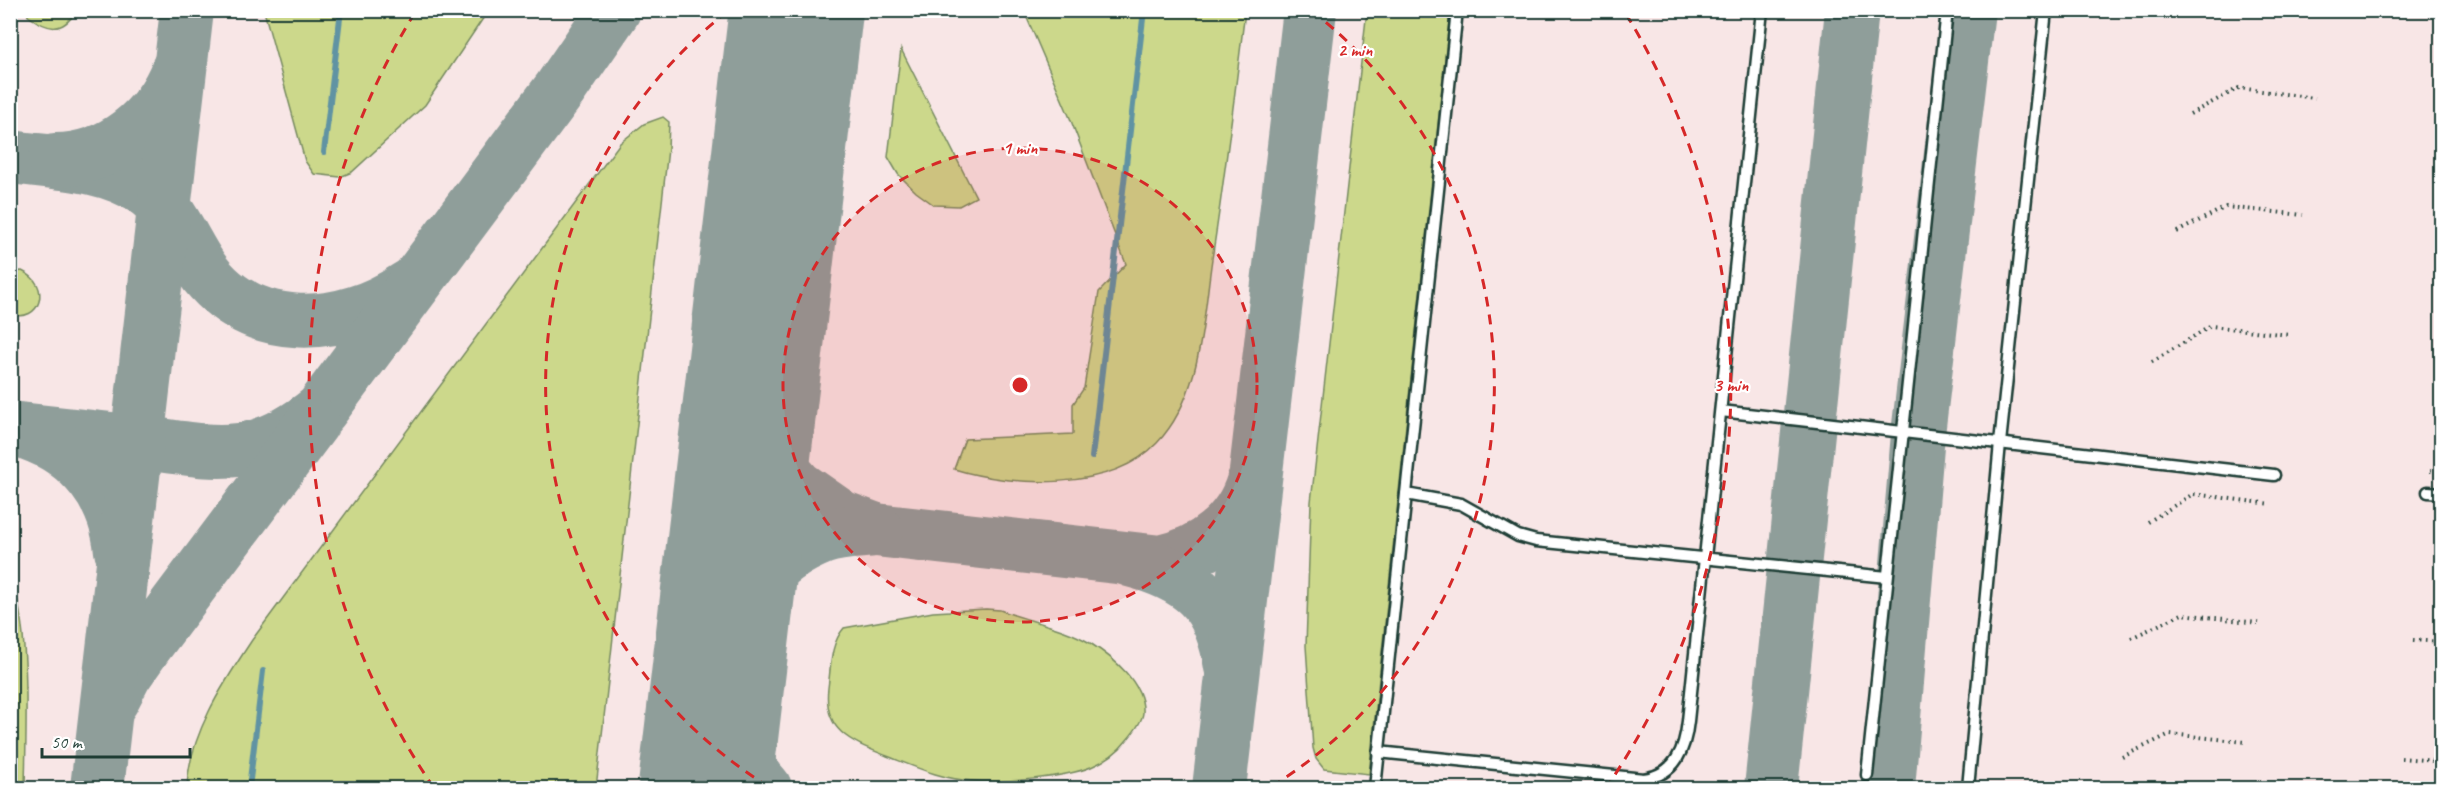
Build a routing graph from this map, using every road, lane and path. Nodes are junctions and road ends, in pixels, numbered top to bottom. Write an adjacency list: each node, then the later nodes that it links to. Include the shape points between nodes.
1 (1458, 10): 19 (lane)
2 (1762, 10): 11 (lane)
3 (1947, 10): 12 (lane)
4 (2046, 10): 13 (lane)
5 (2315, 98): 6 (path, via 2239,88)
6 (2190, 114)
7 (2303, 215): 8 (path, via 2226,207)
8 (2177, 232)
9 (2289, 335): 10 (path, via 2211,326)
10 (2152, 362)
11 (1721, 411): 12 (lane); 22 (lane)
12 (1903, 432): 13 (lane); 23 (lane)
13 (2000, 443): 16 (lane); 35 (lane)
14 (2430, 471): 15 (path)
15 (2442, 472)
16 (2274, 475)
17 (2428, 492): 18 (lane)
18 (2442, 493)
19 (1406, 494): 22 (lane, via 1461,504 1526,539); 29 (lane)
20 (2271, 504): 21 (path, via 2193,494)
21 (2148, 522)
22 (1706, 558): 23 (lane); 29 (lane, via 1686,742 1674,764 1663,773 1629,778)
23 (1887, 577): 33 (lane)
24 (2258, 623): 25 (path, via 2182,614)
25 (2131, 639)
26 (2413, 639): 27 (path)
27 (2442, 642)
28 (2246, 742): 31 (path, via 2170,734)
29 (1378, 752): 34 (lane)
30 (2442, 756): 32 (path, via 2435,761)
31 (2122, 757)
32 (2401, 758)
33 (1867, 775)
34 (1375, 789)
35 (1968, 789)

